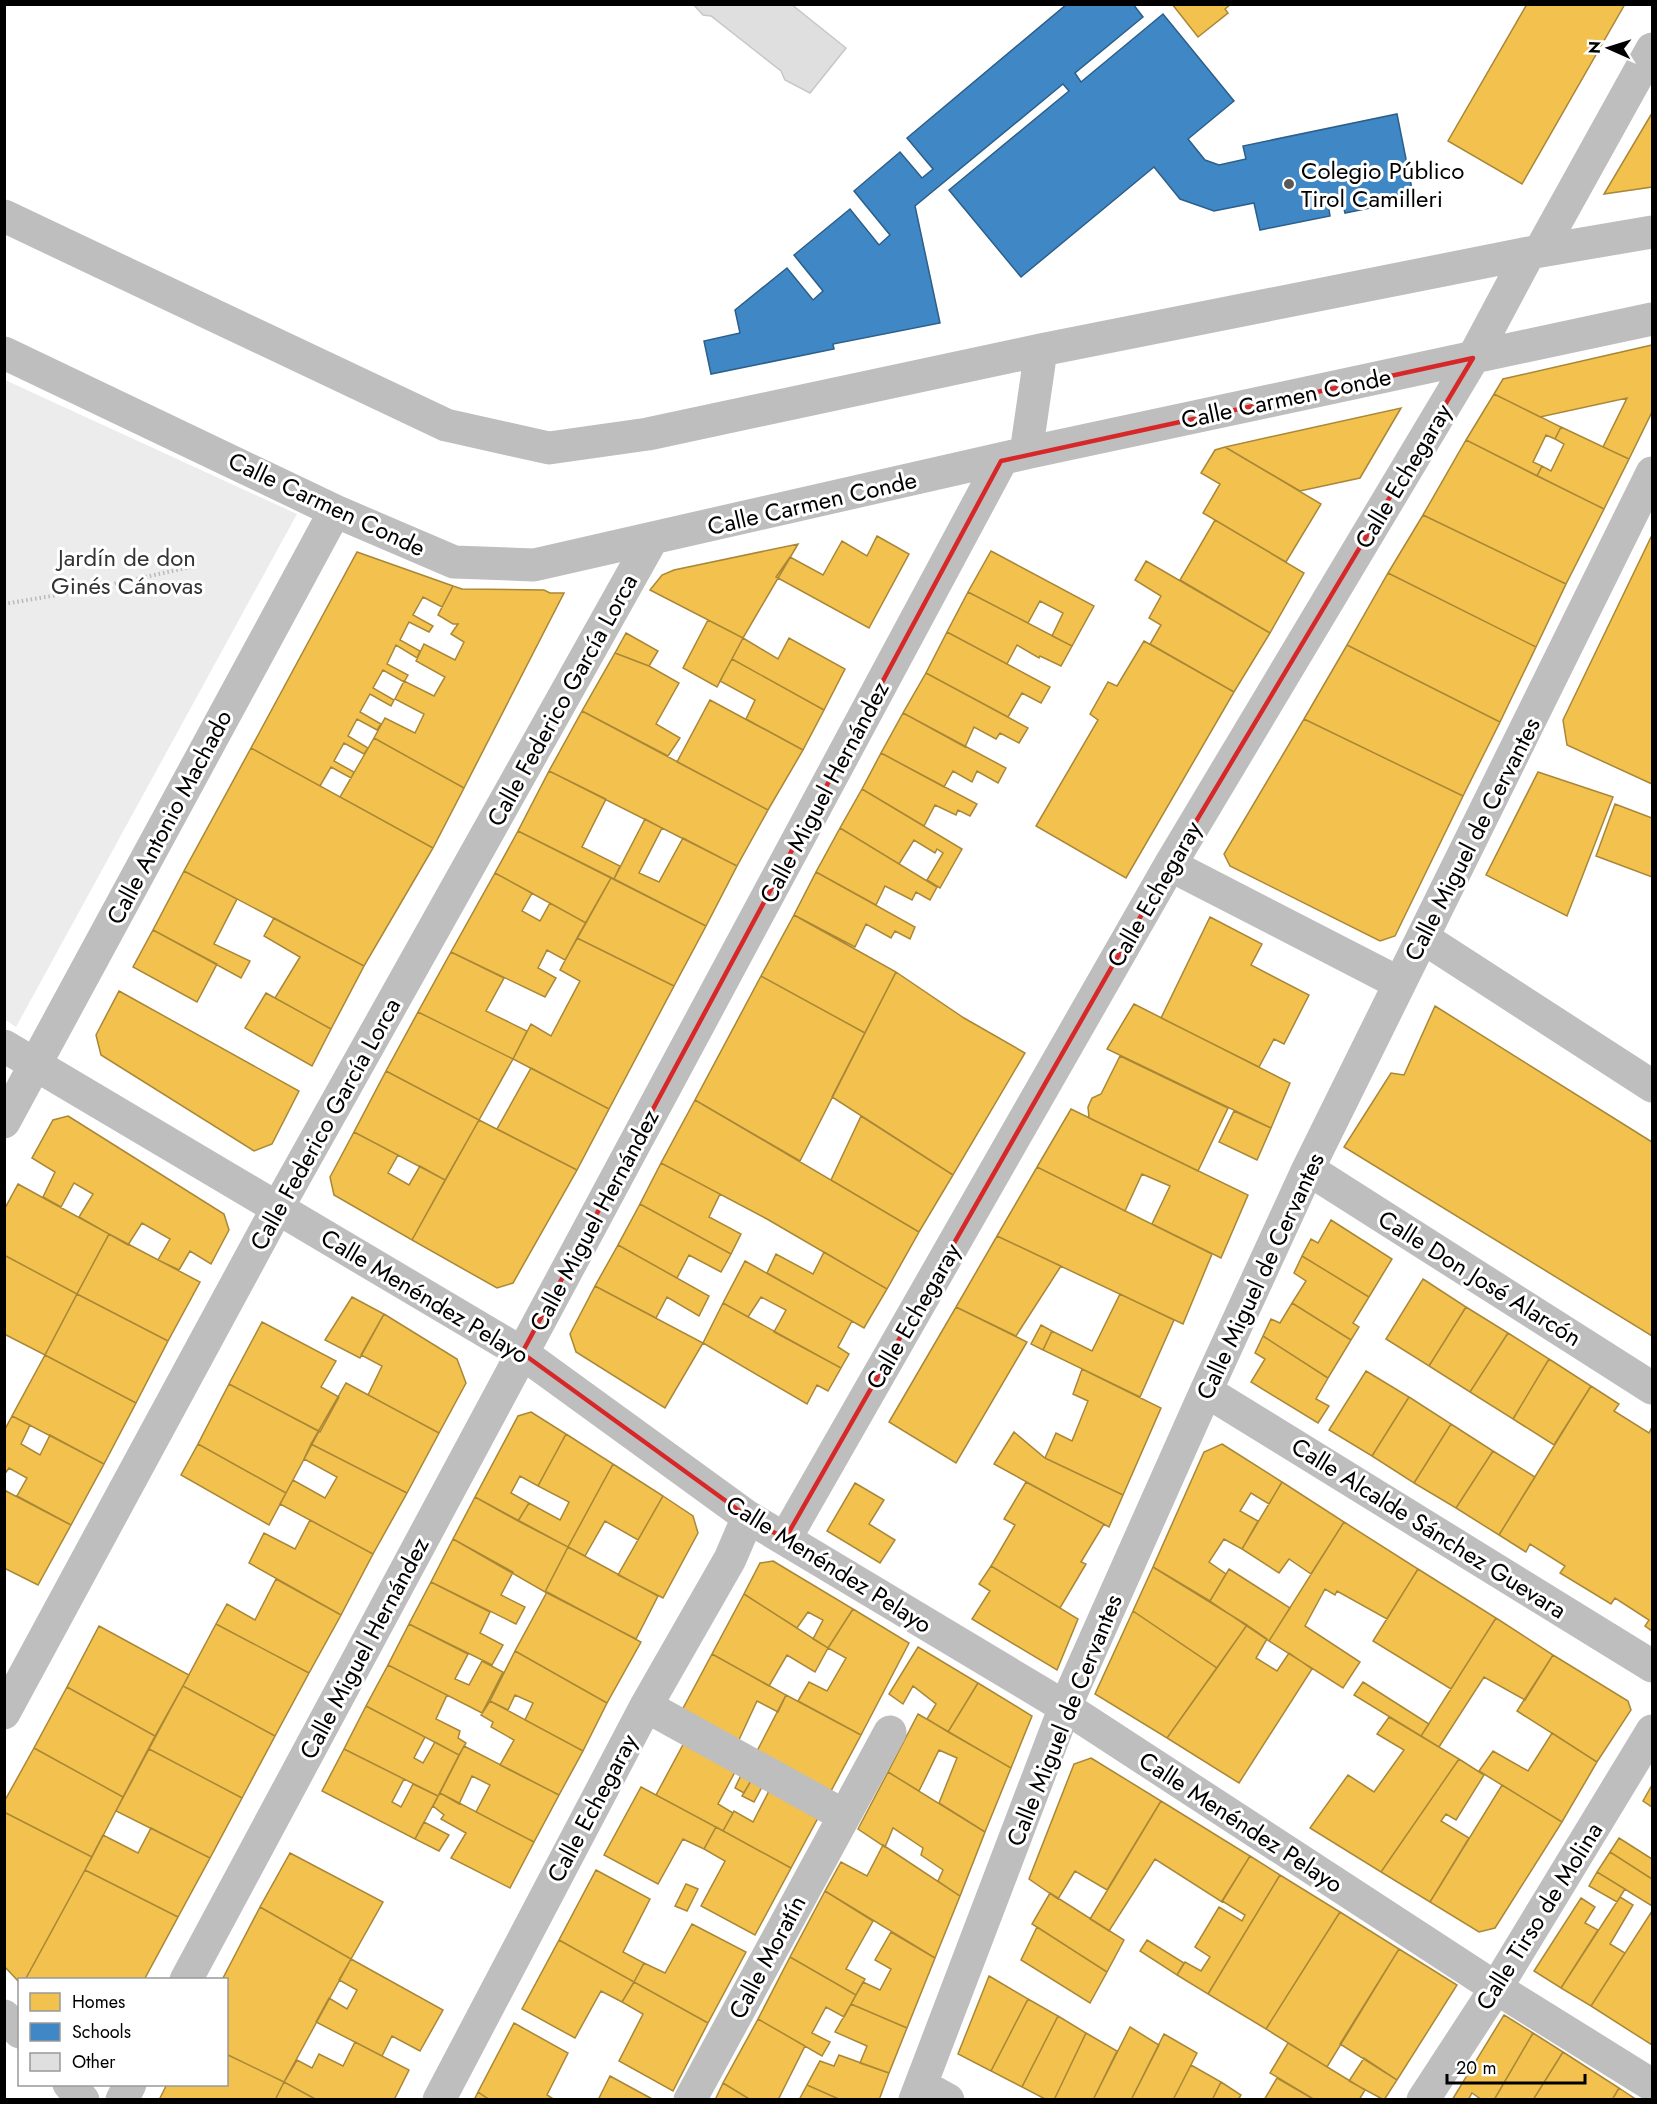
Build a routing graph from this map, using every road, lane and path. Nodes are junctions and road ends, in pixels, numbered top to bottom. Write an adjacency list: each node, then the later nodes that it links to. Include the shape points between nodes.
1 (1653, 49): 4 (street, Calle Echegaray)
2 (4, 216): 6 (street, via 446,425 549,448 648,434)
3 (1653, 232): 4 (street)
4 (1534, 252): 6 (street); 8 (street, Calle Echegaray)
5 (1653, 320): 8 (street, Calle Carmen Conde)
6 (1041, 350): 9 (street, Calle Miguel Hernández)
7 (4, 353): 11 (street, Calle Carmen Conde)
8 (1473, 358): 9 (street, Calle Carmen Conde); 15 (street, Calle Echegaray)
9 (1013, 457): 12 (street, Calle Carmen Conde); 24 (street, Calle Miguel Hernández)
10 (1653, 473): 16 (street, Calle Miguel de Cervantes)
11 (335, 511): 12 (street, Calle Carmen Conde, via 454,562 534,565); 19 (street, Calle Antonio Machado)
12 (652, 539): 23 (street, Calle Federico García Lorca)
13 (195, 566): 14 (path)
14 (4, 604)
15 (1170, 865): 17 (street); 28 (street, Calle Echegaray)
16 (1425, 939): 17 (street, Calle Miguel de Cervantes); 20 (street)
17 (1399, 983): 22 (street, Calle Miguel de Cervantes)
18 (4, 1046): 19 (street, Calle Menéndez Pelayo)
19 (35, 1064): 21 (street, Calle Antonio Machado); 23 (street, Calle Menéndez Pelayo)
20 (1653, 1086)
21 (4, 1122)
22 (1308, 1169): 25 (street, Calle Don José Alarcón); 26 (street, Calle Miguel de Cervantes)
23 (278, 1207): 24 (street, Calle Menéndez Pelayo); 32 (street, Calle Federico García Lorca)
24 (522, 1353): 27 (street, Calle Menéndez Pelayo); 36 (street, Calle Miguel Hernández)
25 (1653, 1388)
26 (1206, 1391): 29 (street, Calle Alcalde Sánchez Guevara); 31 (street, Calle Miguel de Cervantes)
27 (748, 1517): 28 (street, Calle Menéndez Pelayo); 30 (street, Calle Echegaray, via 730,1559)
28 (785, 1539): 31 (street, Calle Menéndez Pelayo)
29 (1653, 1666)
30 (646, 1706): 35 (street); 46 (street, Calle Echegaray)
31 (1065, 1707): 37 (street, Calle Menéndez Pelayo); 43 (street, Calle Miguel de Cervantes)
32 (4, 1713)
33 (1653, 1731): 37 (street, Calle Tirso de Molina)
34 (890, 1732): 35 (street, Calle Moratín)
35 (843, 1815): 47 (street, Calle Moratín)
36 (187, 1978)
37 (1496, 1988): 40 (street, Calle Menéndez Pelayo); 48 (street, Calle Tirso de Molina)
38 (4, 2016): 39 (street)
39 (18, 2030)
40 (1653, 2085)
41 (70, 2086): 44 (street)
42 (129, 2086): 45 (street)
43 (928, 2095)
44 (83, 2100)
45 (122, 2100)
46 (439, 2100)
47 (690, 2100)
48 (1423, 2100)

